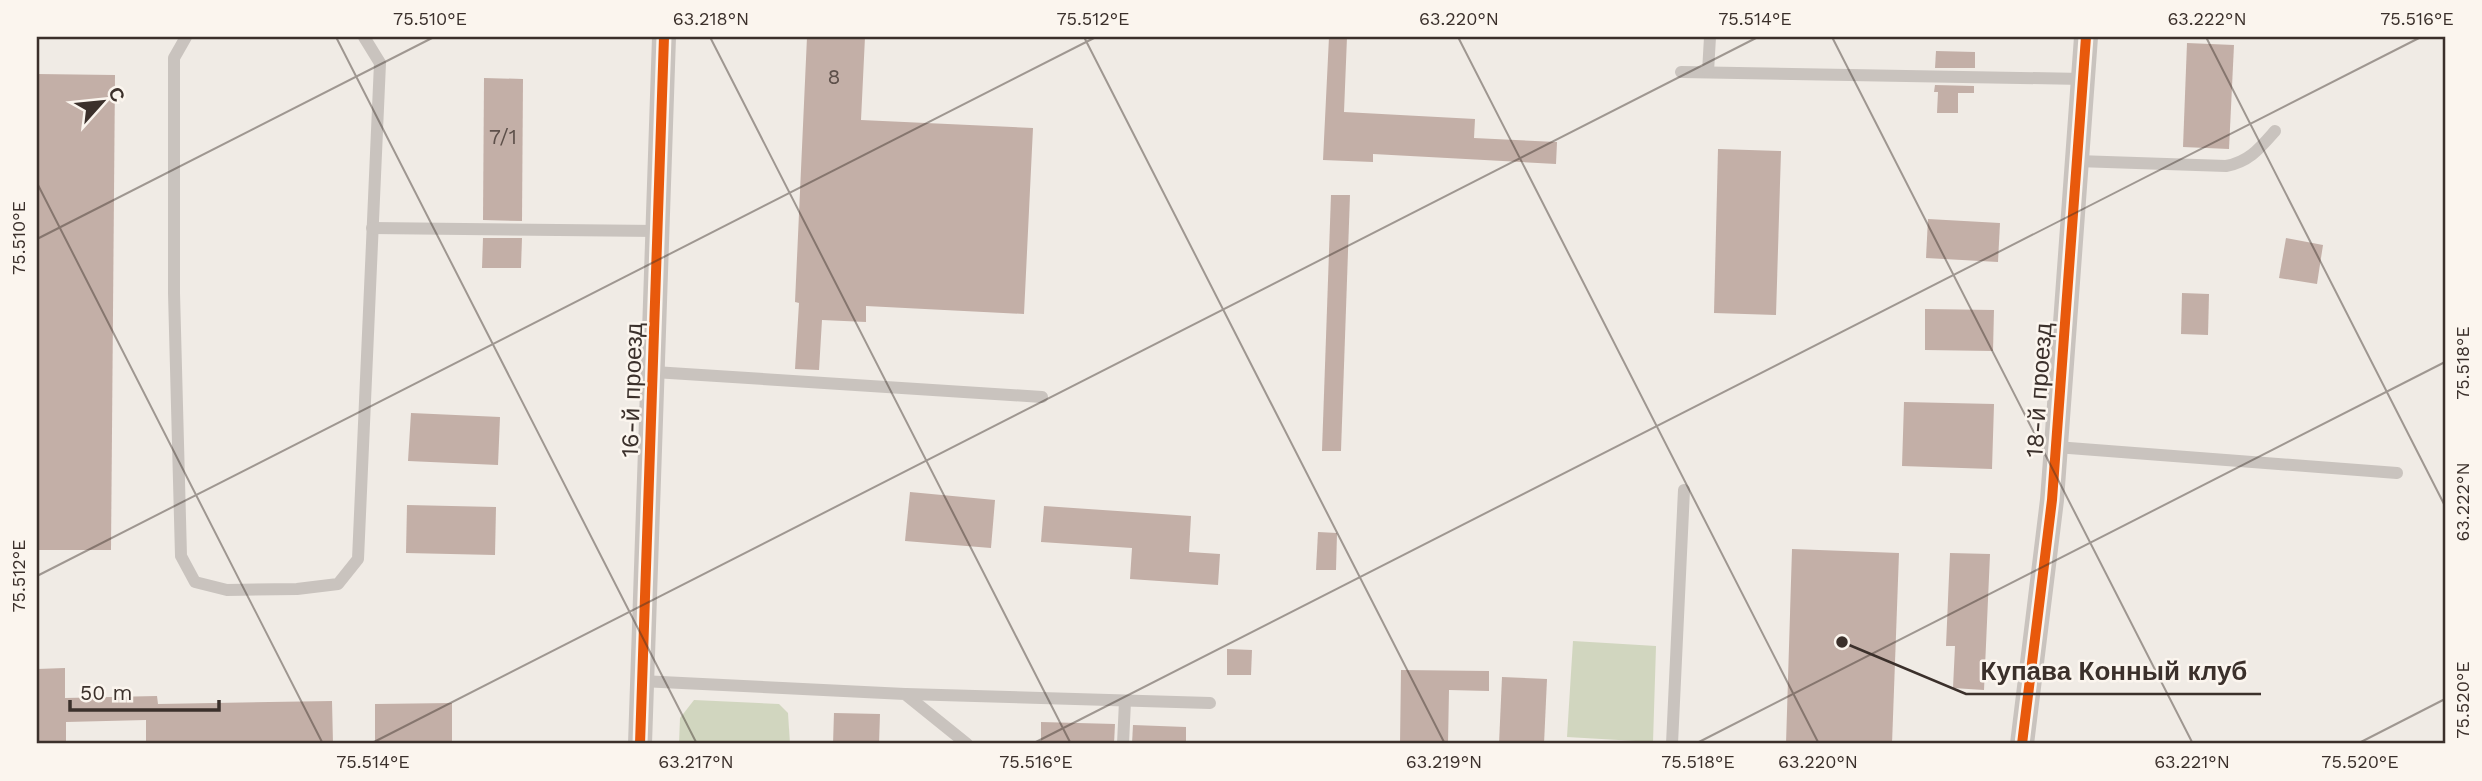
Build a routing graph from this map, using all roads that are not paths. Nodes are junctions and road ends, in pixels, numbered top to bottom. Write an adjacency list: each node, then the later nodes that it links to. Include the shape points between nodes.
1 (186, 37): 11 (lane, via 174,58 174,293 181,556 195,582 227,590 338,584 359,559)
2 (364, 37): 11 (lane, via 380,63)
3 (664, 37): 12 (street, 16-й проезд)
4 (1710, 37): 7 (lane)
5 (2086, 37): 8 (street, 18-й проезд)
6 (1681, 72): 7 (lane)
7 (1708, 72): 8 (lane)
8 (2082, 79): 10 (street, 18-й проезд)
9 (2275, 131): 10 (lane, via 2251,157 2226,166)
10 (2077, 161): 15 (street, 18-й проезд)
11 (372, 228): 12 (lane)
12 (658, 231): 13 (street, 16-й проезд)
13 (654, 372): 14 (lane); 18 (street, 16-й проезд)
14 (1042, 397)
15 (2056, 447): 16 (lane); 26 (street, 18-й проезд)
16 (2397, 473)
17 (1684, 490): 25 (lane)
18 (641, 681): 19 (lane); 22 (street, 16-й проезд)
19 (905, 694): 20 (lane); 23 (lane)
20 (1125, 701): 21 (lane); 24 (lane)
21 (1210, 703)
22 (640, 744)
23 (967, 744)
24 (1123, 744)
25 (1672, 744)
26 (2022, 744)

